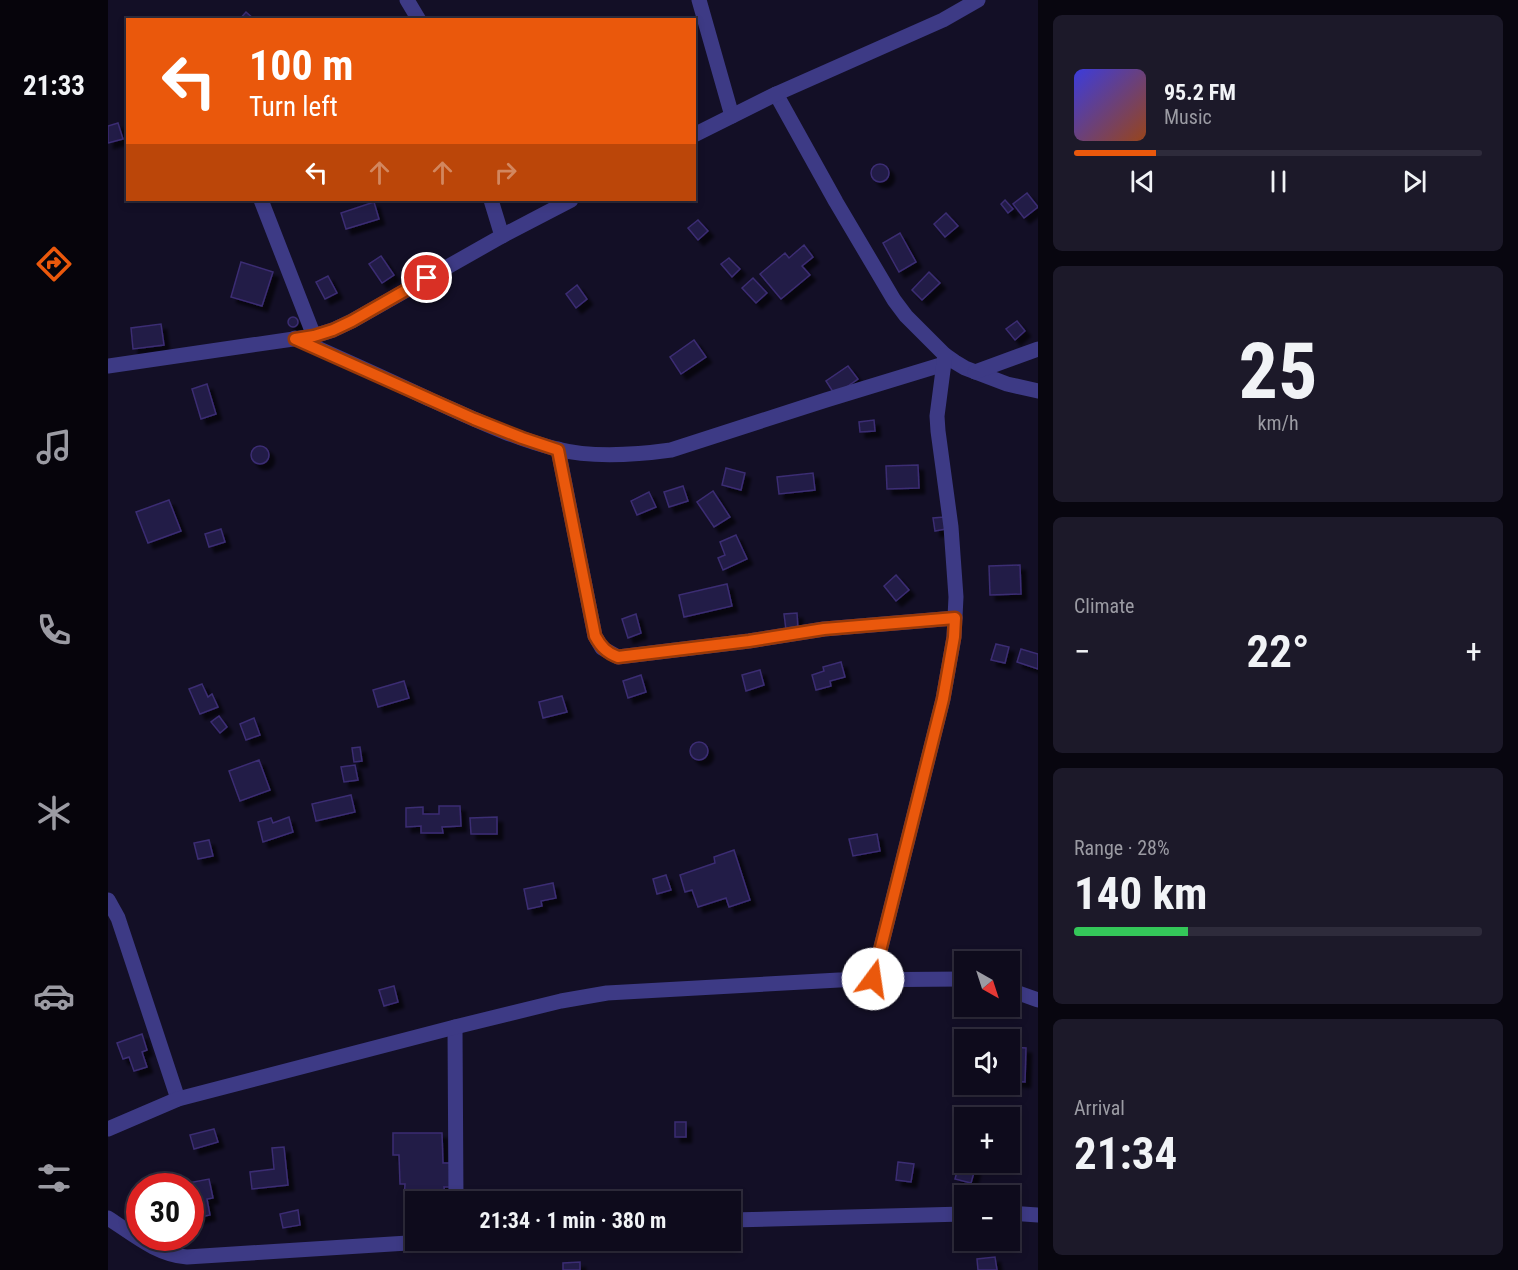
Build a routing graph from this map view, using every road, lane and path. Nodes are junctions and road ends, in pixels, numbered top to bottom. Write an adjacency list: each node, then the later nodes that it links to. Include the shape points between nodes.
1 (406, 0): 4 (street)
2 (699, 0): 6 (street)
3 (978, 0): 5 (street, via 943,20)
4 (418, 18)
5 (776, 94): 6 (street); 15 (street, via 894,300)
6 (732, 116): 7 (street)
7 (696, 134)
8 (261, 201): 12 (street)
9 (491, 201): 11 (street)
10 (569, 201): 11 (street)
11 (502, 236): 12 (street, via 352,321)
12 (314, 336): 13 (street)
13 (295, 339): 16 (street); 19 (street, via 474,419)
14 (1038, 349): 17 (street)
15 (945, 360): 17 (street); 19 (street, via 671,450 600,454); 20 (street, via 937,416 951,527)
16 (108, 366)
17 (975, 372): 18 (street)
18 (1038, 392)
19 (558, 450): 20 (street, via 595,636 610,654 618,657 824,629)
20 (955, 618): 22 (street, via 943,699)
21 (108, 900): 27 (street, via 118,918)
22 (873, 979): 23 (street); 26 (street, via 607,993)
23 (954, 979)
24 (1020, 994): 25 (street)
25 (1038, 1000)
26 (455, 1027): 27 (street); 29 (street)
27 (178, 1099): 28 (street)
28 (108, 1129)
29 (456, 1191)
30 (954, 1214): 34 (street)
31 (1020, 1214): 32 (street)
32 (1038, 1215)
33 (108, 1218): 35 (street, via 162,1252 187,1257)
34 (741, 1220)
35 (405, 1243)

